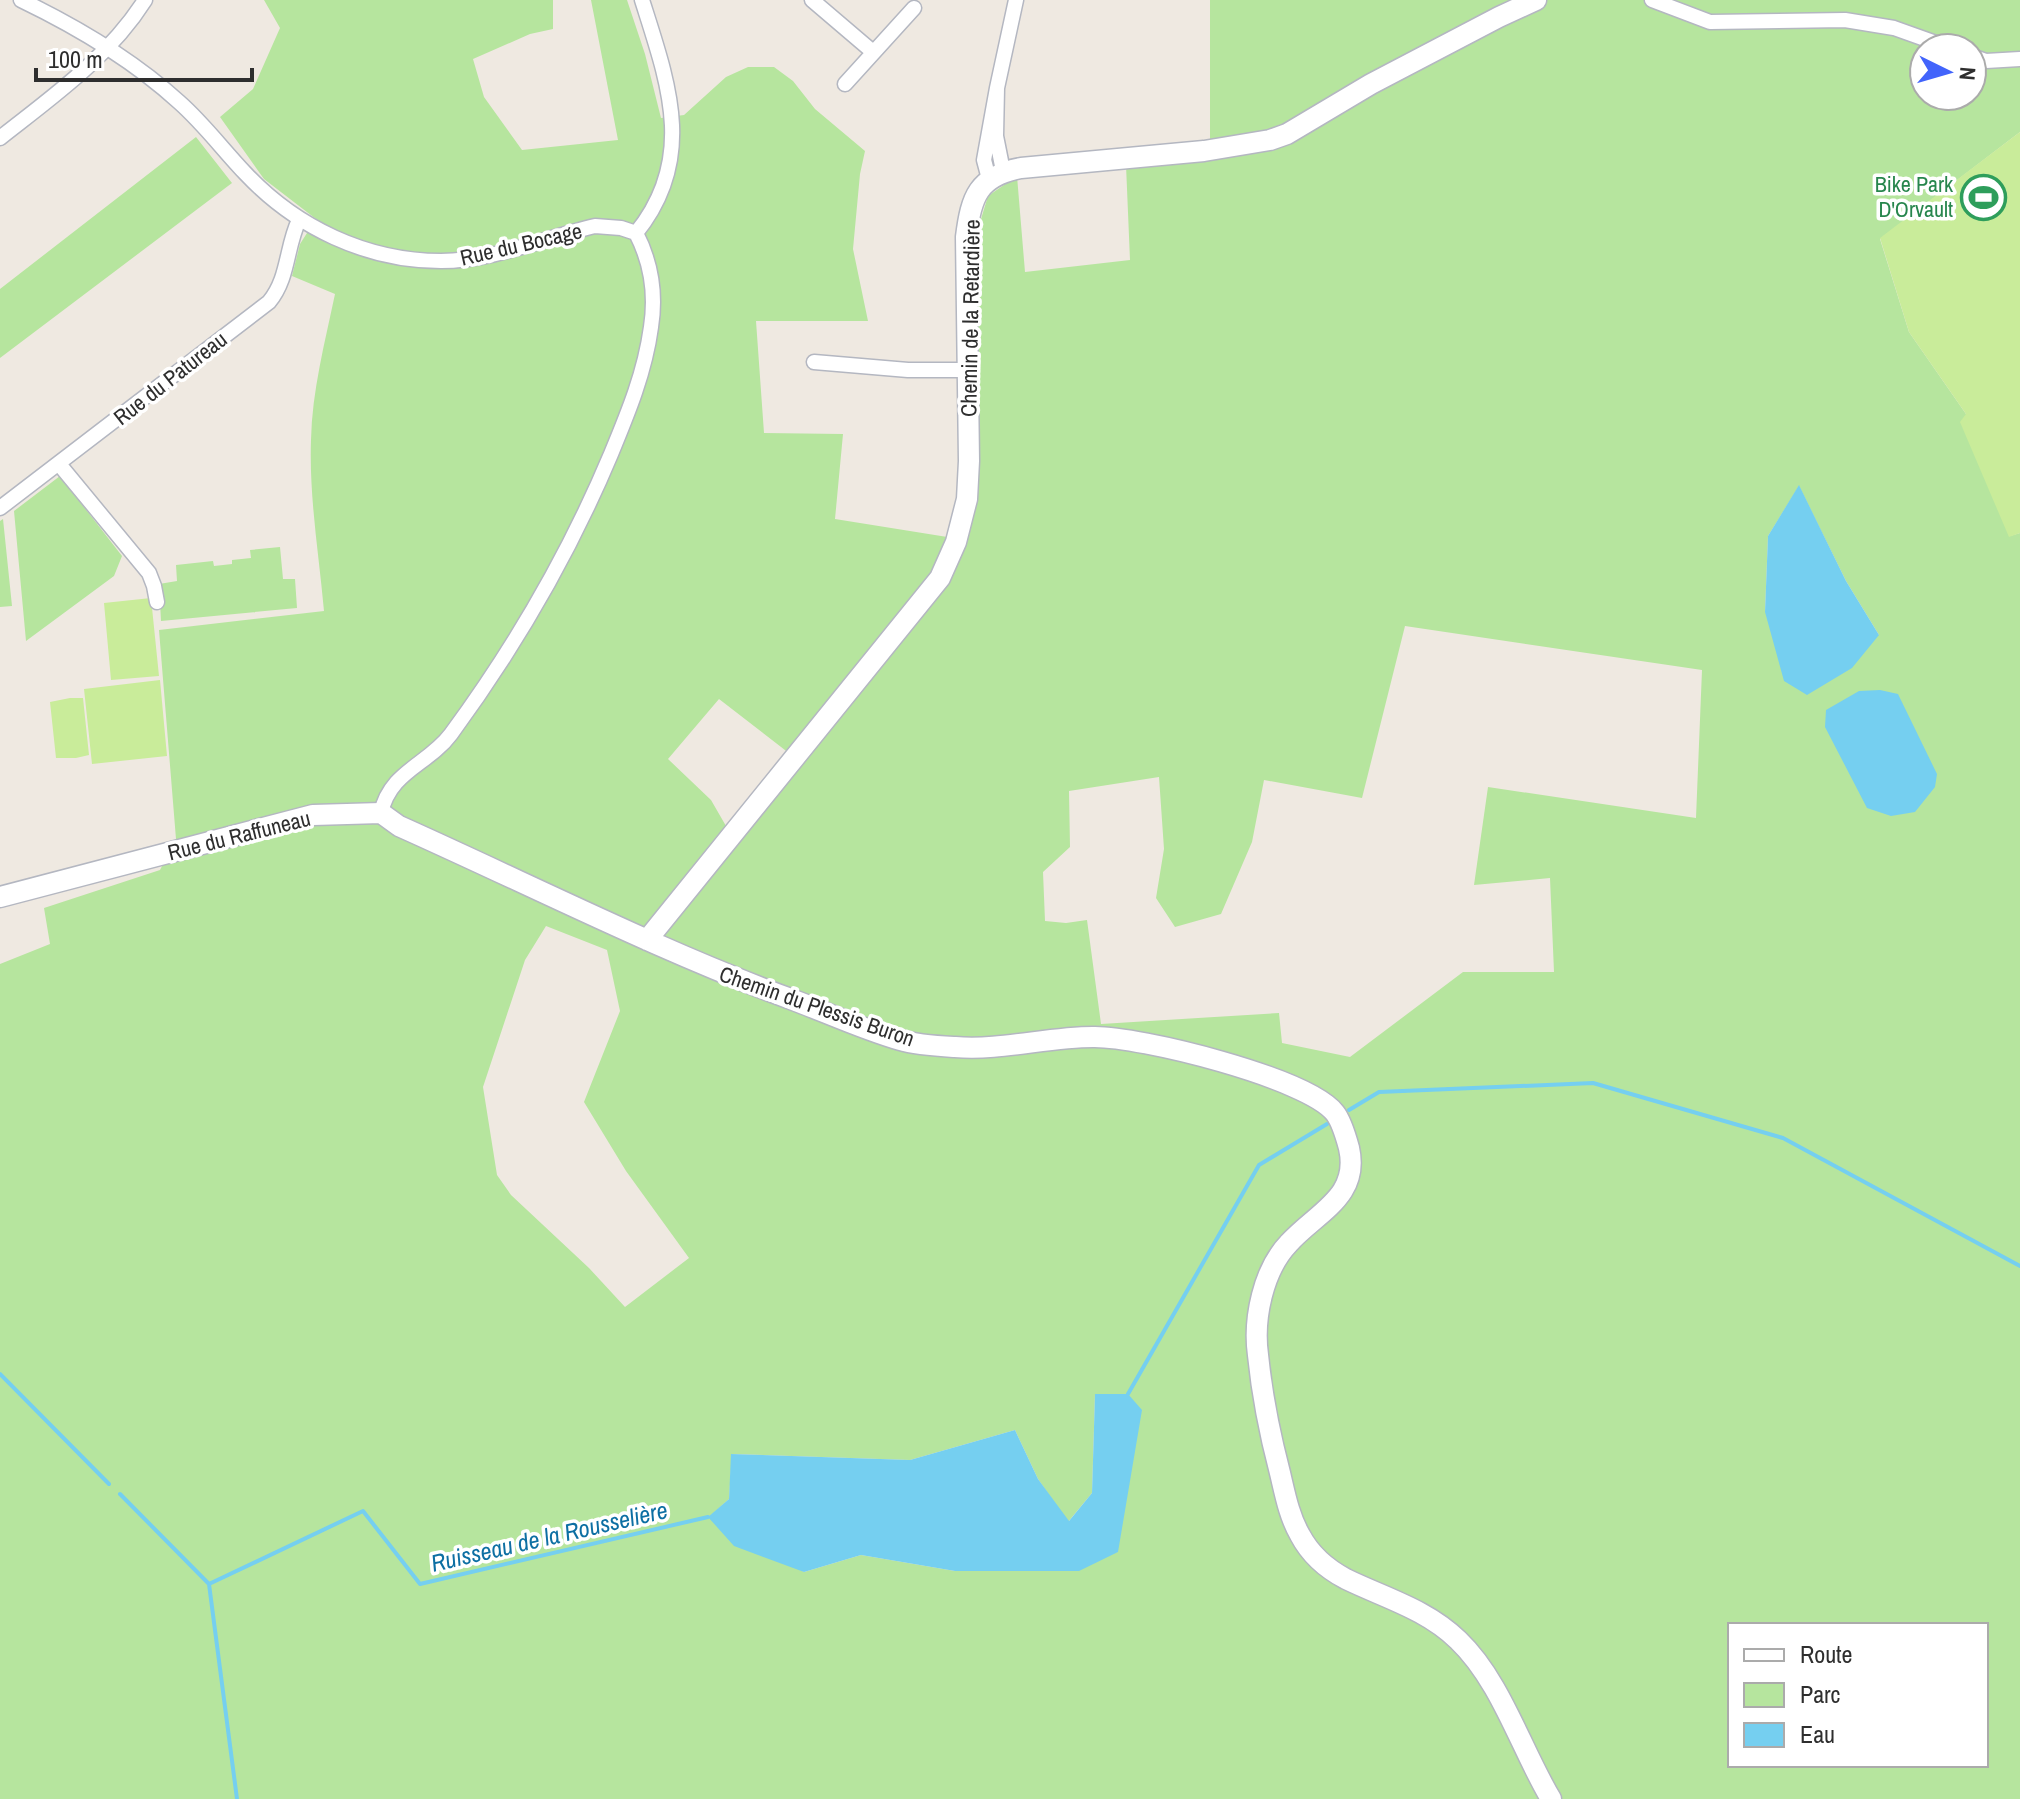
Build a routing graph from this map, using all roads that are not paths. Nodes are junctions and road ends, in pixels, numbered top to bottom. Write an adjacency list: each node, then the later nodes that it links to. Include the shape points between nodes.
1 (21, 0): 10 (street, Rue du Bocage)
2 (145, 0): 10 (street)
3 (642, 0): 18 (street, via 672,110 674,138 660,195)
4 (812, 0): 11 (street)
5 (1016, 0): 16 (street, via 997,88)
6 (1536, 0): 16 (street, via 1270,140)
7 (1652, 0): 9 (street, via 1710,22 1845,20)
8 (914, 8): 11 (street)
9 (1908, 33)
10 (105, 48): 15 (street); 17 (street, Rue du Bocage, via 179,102 245,173)
11 (873, 52): 14 (street)
12 (2020, 59): 13 (street)
13 (1988, 61)
14 (845, 84)
15 (0, 138)
16 (996, 175): 20 (street, Chemin de la Retardière, via 980,187 966,237)
17 (299, 220): 18 (street, Rue du Bocage, via 351,244 440,261 484,256 595,226); 21 (street, Rue du Patureau, via 279,289 269,302)
18 (636, 233): 24 (street, via 651,279 652,325 631,406 589,506 541,598 484,689 445,742 393,783)
19 (814, 362): 20 (street)
20 (968, 370): 26 (street, Chemin de la Retardière, via 967,499 940,578)
21 (59, 464): 22 (street, Rue du Patureau); 23 (street, via 149,573)
22 (0, 508)
23 (157, 602)
24 (381, 813): 25 (street, Rue du Raffuneau, via 313,815); 26 (street)
25 (0, 897)
26 (647, 940): 27 (street, Chemin du Plessis Buron, via 902,1041 959,1048 1118,1038 1287,1082 1318,1097 1336,1114 1350,1154 1344,1190 1287,1244 1262,1296 1257,1349 1290,1511 1300,1535 1325,1567 1427,1615 1462,1644 1488,1678)
27 (1551, 1799)

